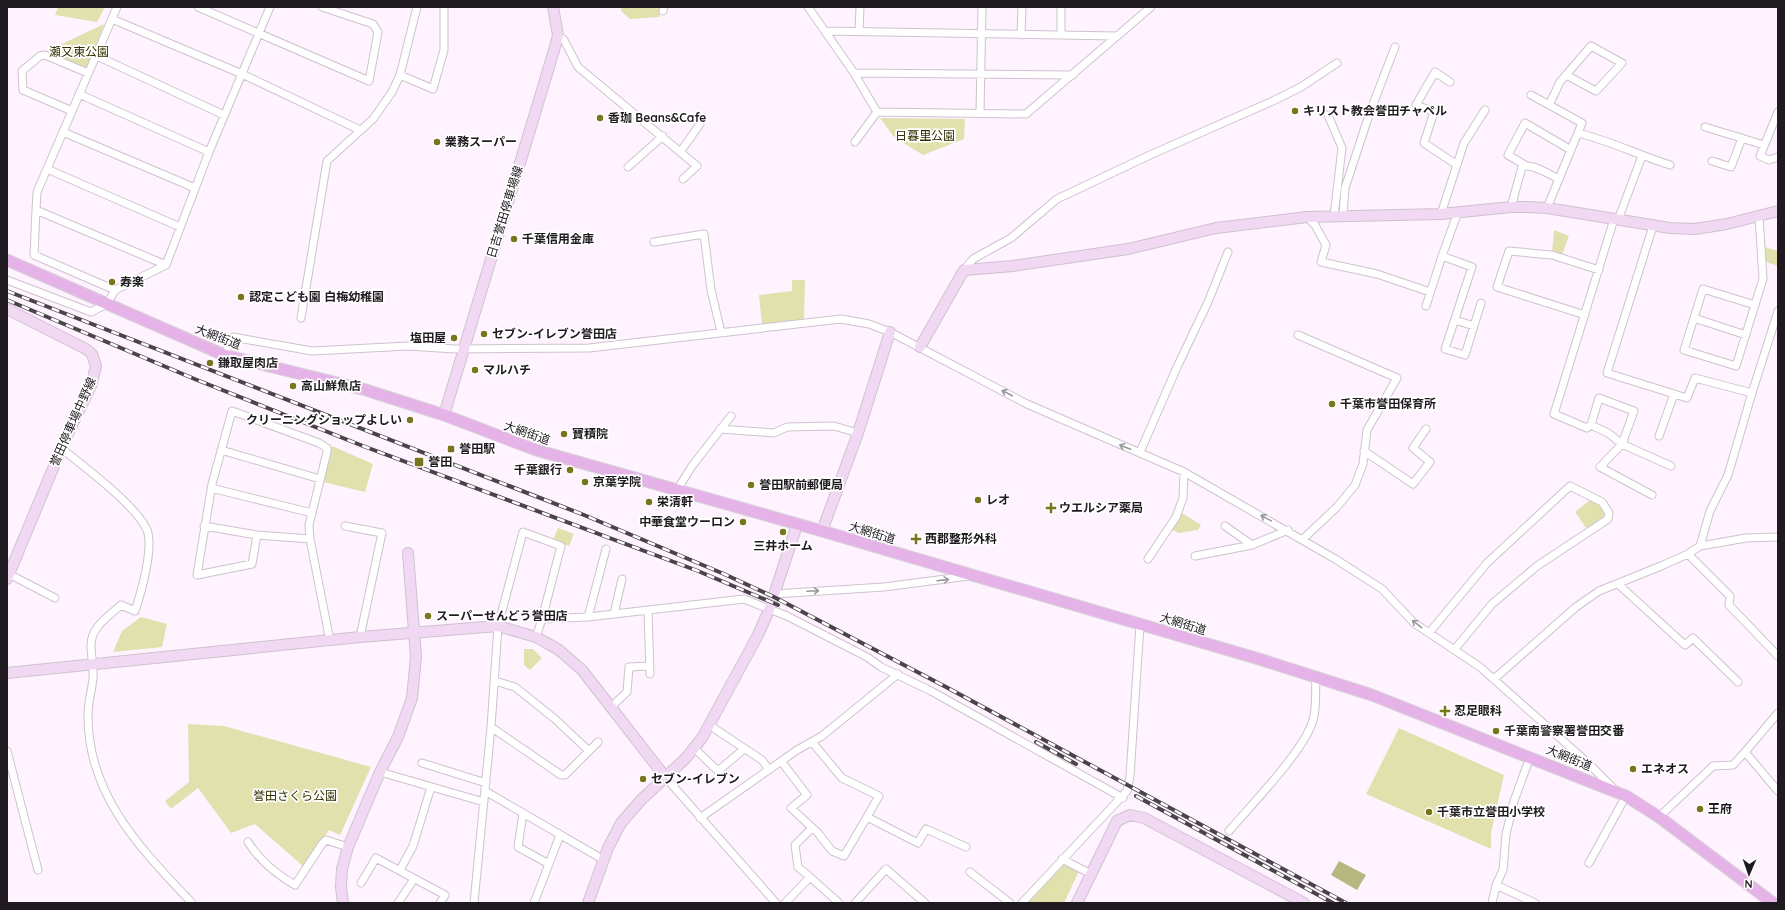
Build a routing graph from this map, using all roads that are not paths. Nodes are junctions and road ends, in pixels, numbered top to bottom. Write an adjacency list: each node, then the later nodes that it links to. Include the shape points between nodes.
1 (117, 7): 14 (street)
2 (198, 7): 17 (street)
3 (270, 7): 17 (street)
4 (322, 7): 17 (street, via 373,24 378,32 369,81)
5 (416, 7): 30 (street)
6 (444, 7): 30 (street, via 444,50 433,89)
7 (553, 7): 19 (street, 日吉誉田停車場線)
8 (808, 7): 15 (street)
9 (860, 7): 16 (street)
10 (982, 7): 18 (street)
11 (1022, 7): 20 (street)
12 (1061, 7): 21 (street)
13 (1151, 7): 22 (street)
14 (112, 19): 24 (street); 28 (street)
15 (825, 31): 16 (street); 27 (street)
16 (859, 32): 18 (street)
17 (259, 34): 28 (street)
18 (981, 34): 20 (street); 29 (street)
19 (558, 35): 49 (street, via 564,40 578,67); 105 (street, 日吉誉田停車場線)
20 (1021, 35): 21 (street)
21 (1061, 35): 22 (street)
22 (1117, 36): 31 (street)
23 (1395, 47): 73 (street, via 1370,112)
24 (97, 56): 26 (street); 42 (street)
25 (1337, 64): 84 (street, via 1301,87 1056,199 1011,238 973,259)
26 (88, 73): 34 (street); 38 (street, via 45,55 40,56 22,71 22,90)
27 (854, 73): 29 (street); 39 (street)
28 (242, 74): 42 (street); 46 (street)
29 (981, 74): 31 (street); 41 (street)
30 (400, 75): 46 (street, via 383,105 372,120)
31 (1073, 75): 41 (street, via 1026,114)
32 (1566, 75): 32 (street, via 1591,46 1622,63 1596,91); 36 (street)
33 (1450, 82): 59 (street, via 1436,72 1416,105 1434,112 1424,143)
34 (80, 94): 38 (street); 55 (street)
35 (1531, 95): 36 (street)
36 (1549, 105): 48 (street, via 1582,123)
37 (1485, 110): 59 (street, via 1464,143)
38 (72, 111): 47 (street)
39 (877, 112): 41 (street); 51 (street)
40 (1778, 112): 52 (street)
41 (980, 113)
42 (224, 115): 55 (street)
43 (1328, 115): 73 (street, via 1342,148)
44 (700, 124): 54 (street)
45 (1705, 127): 50 (street)
46 (360, 130): 96 (street, via 327,161)
47 (63, 132): 63 (street); 66 (street)
48 (1578, 133): 53 (street); 56 (street, via 1598,138)
49 (663, 136): 54 (street); 62 (street)
50 (1742, 138): 52 (street); 58 (street, via 1731,167)
51 (855, 142)
52 (1764, 144): 57 (street, via 1760,156 1769,160)
53 (1571, 150): 60 (street, via 1525,123 1508,155); 65 (street)
54 (682, 151): 64 (street, via 697,166)
55 (209, 152): 66 (street)
56 (1642, 156): 61 (street); 76 (street)
57 (1778, 157)
58 (1712, 161)
59 (1457, 165): 72 (street)
60 (1525, 165): 65 (street); 67 (street, via 1520,169)
61 (1670, 165)
62 (628, 167)
63 (47, 169): 69 (street, via 37,192); 78 (street)
64 (683, 179)
65 (1559, 179): 68 (street)
66 (195, 188): 78 (street)
67 (1511, 207): 68 (street); 70 (street)
68 (1547, 208): 76 (street)
69 (36, 210): 83 (street); 87 (street, via 34,255)
70 (1458, 212): 72 (street); 81 (street)
71 (1778, 212): 74 (street)
72 (1441, 214): 73 (street)
73 (1338, 215): 75 (street)
74 (1759, 216): 77 (street, via 1695,229); 91 (street, via 1763,279)
75 (1307, 217): 84 (street, via 1216,228 1128,249 1013,266); 88 (street, via 1315,225 1326,245 1321,262 1377,274)
76 (1616, 220): 77 (street); 85 (street)
77 (1654, 226): 108 (street, via 1607,373)
78 (180, 227): 83 (street)
79 (654, 242): 100 (street, via 704,234 711,290)
80 (1228, 252): 120 (street)
81 (1442, 256): 88 (street); 98 (street, via 1472,267)
82 (7, 260): 90 (main road, 大網街道)
83 (166, 265): 87 (street)
84 (964, 270): 104 (street)
85 (1599, 270): 95 (street); 95 (street, via 1552,255 1509,251 1497,287)
86 (7, 280): 90 (street, via 86,311 96,311)
87 (115, 290): 90 (street)
88 (1430, 292): 92 (street)
89 (1481, 303): 99 (street)
90 (107, 304): 106 (main road, 大網街道)
91 (1755, 305): 97 (street, via 1703,290); 103 (street)
92 (1426, 306)
93 (7, 309): 117 (street, 誉田停車場中野線, via 86,349 95,359 95,374 91,386)
94 (1778, 311): 107 (street)
95 (1585, 315): 111 (street, via 1554,414 1587,428)
96 (302, 318)
97 (1694, 318): 103 (street); 103 (street, via 1684,350 1736,366)
98 (1454, 320): 99 (street); 99 (street, via 1445,349 1465,355)
99 (1474, 326)
100 (721, 332): 101 (street, via 841,319 869,324); 105 (street, via 589,348)
101 (890, 332): 104 (street); 114 (street)
102 (1298, 334): 119 (street, via 1396,378 1367,430)
103 (1746, 335)
104 (920, 347): 120 (street, one-way to 104, via 1027,404)
105 (465, 349): 106 (street, via 408,346 312,352 232,337); 109 (street, 日吉誉田停車場線)
106 (224, 355): 109 (main road, 大網街道, via 366,390)
107 (1752, 393): 108 (street, via 1695,378 1687,398); 139 (street, via 1728,475 1710,511)
108 (1674, 394): 115 (street)
109 (444, 415): 125 (main road, 大網街道, via 536,450)
110 (731, 416): 112 (street)
111 (1591, 425): 116 (street, via 1608,433); 116 (street, via 1599,398 1634,410)
112 (720, 429): 114 (street, via 774,433 787,427 834,426); 125 (street)
113 (1426, 429): 119 (street, via 1413,448 1430,462 1413,484)
114 (858, 433): 133 (street)
115 (1659, 436)
116 (1622, 444): 121 (street); 126 (street, via 1600,467)
117 (62, 448): 145 (street, 誉田停車場中野線); 165 (street, via 135,511 148,531 144,580 135,611 121,605 96,628 91,643)
118 (221, 450): 123 (street); 123 (street, via 232,411 319,443 326,448); 124 (street)
119 (1364, 451): 137 (street, via 1360,473 1350,493)
120 (1140, 452): 122 (street)
121 (1671, 466)
122 (1184, 472): 132 (street, one-way to 122); 144 (street, via 1183,498 1176,517)
123 (320, 479): 127 (street)
124 (211, 488): 127 (street); 129 (street)
125 (678, 490): 128 (main road, 大網街道)
126 (1652, 495)
127 (312, 512): 136 (street, via 309,524)
128 (797, 525): 133 (main road, 大網街道); 149 (street)
129 (204, 526): 134 (street); 134 (street, via 197,575 252,564)
130 (345, 526): 161 (street, via 382,533)
131 (1225, 526): 138 (street)
132 (1288, 530): 137 (street); 138 (street)
133 (822, 531): 146 (main road, 大網街道)
134 (257, 535): 136 (street)
135 (1778, 537): 139 (street, via 1746,538)
136 (310, 539): 162 (street)
137 (1303, 539): 158 (street, one-way to 137, via 1414,623 1382,589)
138 (1252, 545): 143 (street)
139 (1700, 546): 142 (street)
140 (606, 549): 154 (street)
141 (408, 553): 159 (street)
142 (1688, 554): 148 (street); 164 (street, via 1730,596 1729,605)
143 (1195, 556)
144 (1148, 559)
145 (8, 575): 150 (street)
146 (970, 576): 149 (street, one-way to 146, via 884,587); 156 (main road, 大網街道)
147 (622, 579): 153 (street)
148 (1618, 584): 171 (street, via 1599,591 1576,608); 173 (street, via 1685,645 1693,638)
149 (774, 594): 151 (street)
150 (55, 598)
151 (769, 610): 152 (street, via 744,599 736,599); 169 (street, via 787,616 868,657 880,667); 176 (street)
152 (648, 611): 153 (street); 166 (street)
153 (614, 614): 154 (street)
154 (588, 617): 155 (street)
155 (542, 619): 157 (street, via 561,546 523,532); 160 (street)
156 (1140, 625): 170 (main road, 大網街道); 197 (street, via 1130,776)
157 (498, 626): 159 (street); 160 (street); 172 (street)
158 (1429, 633): 163 (street); 163 (street, via 1487,563 1570,486 1602,502 1609,513 1608,519 1537,566 1492,604)
159 (414, 634): 161 (street); 189 (street, via 416,657 412,698 398,737)
160 (536, 637): 174 (street, via 559,650 582,670)
161 (360, 638): 162 (street)
162 (330, 641): 165 (street)
163 (1454, 650): 171 (street)
164 (1778, 656)
165 (93, 665): 167 (street); 222 (street, via 88,714 92,761 100,781 130,835)
166 (649, 666): 168 (street); 174 (street, via 629,667 627,692)
167 (7, 673)
168 (650, 674)
169 (898, 674): 179 (street); 197 (street)
170 (1316, 677): 185 (main road, 大網街道, via 1394,702); 204 (street, via 1315,712 1307,735)
171 (1494, 679): 194 (street, via 1587,762)
172 (495, 680): 177 (street); 183 (street, via 515,687 555,719)
173 (1738, 682)
174 (611, 707): 190 (street)
175 (1778, 713): 184 (street)
176 (709, 726): 180 (street); 181 (street)
177 (491, 727): 183 (street, via 561,775 565,775); 191 (street)
178 (598, 742): 183 (street)
179 (812, 742): 186 (street); 200 (street, via 842,778 879,796)
180 (694, 748): 181 (street, via 718,771); 190 (street)
181 (744, 749): 188 (street, via 762,760)
182 (7, 751): 213 (street)
183 (588, 751)
184 (1745, 752): 195 (street); 201 (street, via 1733,765 1713,766)
185 (1530, 757): 194 (main road, 大網街道); 220 (street, via 1514,801 1506,834 1503,870)
186 (781, 761): 188 (street); 203 (street, via 807,795 791,808)
187 (422, 763): 191 (street)
188 (769, 770): 202 (street)
189 (380, 772): 192 (street); 207 (street)
190 (666, 778): 202 (street); 210 (street, via 625,818)
191 (486, 783): 193 (street)
192 (431, 787): 198 (street); 214 (street, via 413,846)
193 (485, 791): 198 (street); 199 (street)
194 (1615, 791): 196 (main road, 大網街道)
195 (1778, 791)
196 (1626, 796): 201 (main road, 大網街道); 211 (street)
197 (1123, 798): 209 (street)
198 (484, 802): 226 (street)
199 (523, 813): 205 (street); 212 (street, via 518,847)
200 (867, 817): 203 (street, via 844,856 832,851); 208 (street, via 918,843 926,829)
201 (1659, 817): 240 (main road, 大網街道)
202 (700, 818): 229 (street)
203 (812, 828): 217 (street, via 795,845 798,867)
204 (1229, 831)
205 (560, 834): 210 (street); 212 (street)
206 (248, 842): 207 (street, via 269,867 295,885 326,840)
207 (348, 847): 223 (street, via 342,869)
208 (966, 847)
209 (1062, 859): 216 (street); 235 (street)
210 (604, 860): 228 (street)
211 (1589, 862)
212 (549, 864): 227 (street)
213 (38, 870)
214 (400, 870): 218 (street); 219 (street, via 376,858)
215 (970, 872): 234 (street)
216 (1091, 874): 236 (street); 237 (street, via 1117,821 1130,816 1144,818)
217 (810, 877): 230 (street); 231 (street)
218 (414, 879): 224 (street); 225 (street, via 445,895)
219 (361, 883)
220 (1496, 885): 238 (street); 239 (street)
221 (858, 900): 232 (street); 233 (street, via 886,869)
222 (192, 903)
223 (343, 903)
224 (398, 903)
225 (440, 903)
226 (474, 903)
227 (534, 903)
228 (588, 903)
229 (776, 903)
230 (785, 903)
231 (840, 903)
232 (867, 903)
233 (925, 903)
234 (1010, 903)
235 (1022, 903)
236 (1077, 903)
237 (1304, 903)
238 (1492, 903)
239 (1535, 903)
240 (1773, 903)

